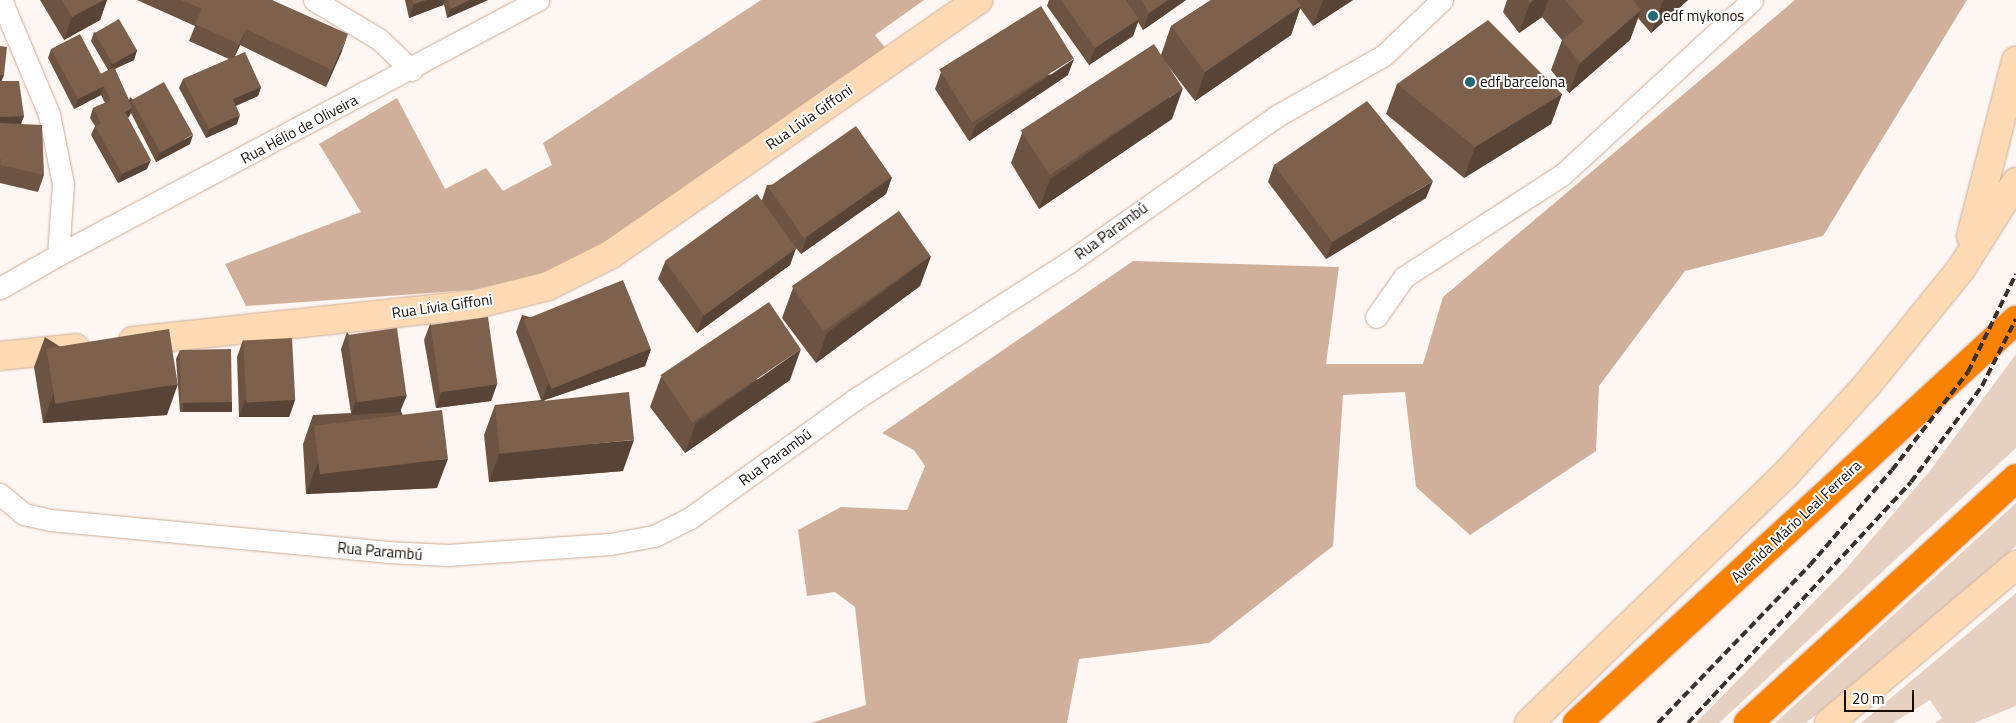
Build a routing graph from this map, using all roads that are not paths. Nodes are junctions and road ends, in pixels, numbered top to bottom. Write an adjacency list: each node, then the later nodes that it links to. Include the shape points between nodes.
1 (1, 0): 10 (street, via 28,60 58,145 63,184)
2 (314, 0): 8 (street, via 379,38)
3 (538, 0): 8 (street, Rua Hélio de Oliveira)
4 (978, 0): 15 (main road, Rua Lívia Giffoni, via 610,255 548,286 477,304)
5 (1442, 0): 17 (street, Rua Parambú, via 1384,55 1275,117 1069,262 854,400 690,518 654,536 610,544 448,556 50,520 24,514)
6 (1752, 0): 13 (street, via 1562,174 1404,276)
7 (2016, 61): 11 (main road)
8 (411, 70): 10 (street, Rua Hélio de Oliveira)
9 (2016, 182): 11 (main road)
10 (58, 255): 12 (street, Rua Hélio de Oliveira)
11 (1961, 268): 19 (main road, via 1868,385 1786,474)
12 (0, 288)
13 (1376, 317)
14 (2016, 320): 20 (highway, Avenida Mário Leal Ferreira)
15 (0, 356)
16 (2016, 478): 21 (highway)
17 (0, 494)
18 (2016, 565): 22 (main road)
19 (1529, 723)
20 (1577, 723)
21 (1748, 723)
22 (1829, 723)

